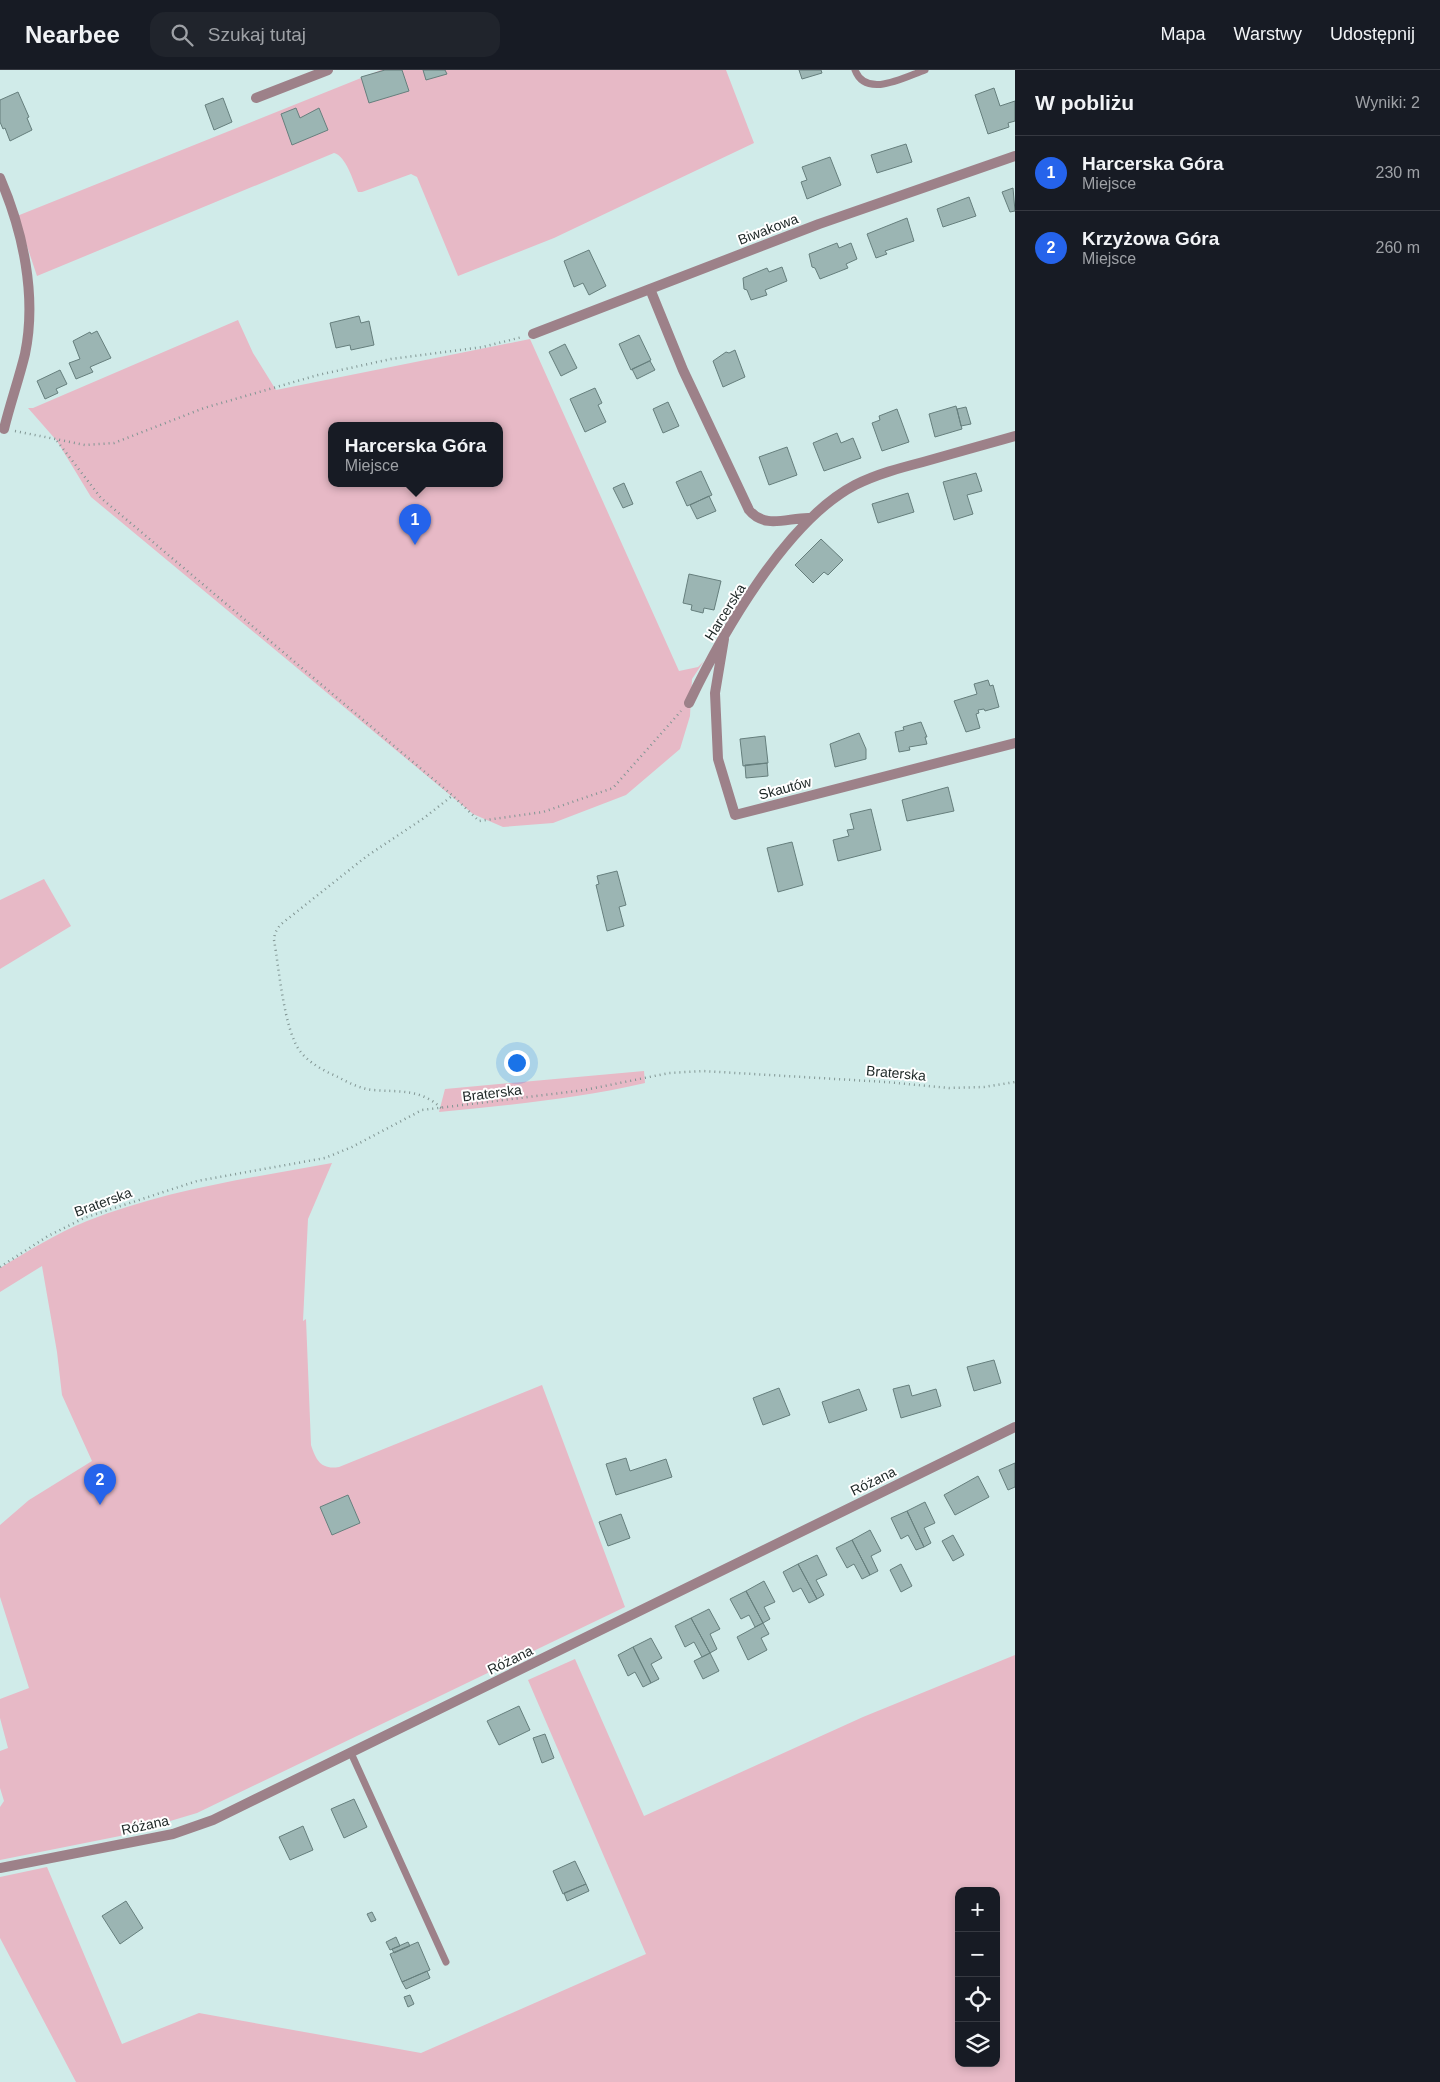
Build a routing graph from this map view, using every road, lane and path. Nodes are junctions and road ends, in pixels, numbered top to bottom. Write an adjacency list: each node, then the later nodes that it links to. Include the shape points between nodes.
1 (328, 70): 4 (street)
2 (855, 70): 3 (lane, via 866,83 878,85)
3 (925, 70)
4 (256, 98)
5 (1015, 156): 7 (street, Biwakowa, via 819,224)
6 (0, 178): 9 (street, via 13,208 27,270 28,318 25,354)
7 (650, 289): 8 (street, Biwakowa); 12 (street, via 683,370 749,510 767,521)
8 (533, 334): 11 (path, via 484,348 391,359 318,375 204,408 114,443 85,445)
9 (4, 428): 11 (path)
10 (1015, 436): 12 (street, Harcerska, via 882,473 839,495)
11 (57, 441): 16 (path, via 101,498)
12 (810, 518): 13 (street, Harcerska, via 743,606)
13 (724, 639): 14 (street, Harcerska); 15 (street, Skautów, via 715,693 718,759 735,815)
14 (689, 703): 16 (path, via 613,788 543,812 479,821)
15 (1015, 743)
16 (452, 795): 18 (path, via 367,856 280,925 274,940 292,1034 306,1058 325,1071 367,1090 418,1093 432,1099)
17 (1015, 1082): 18 (path, Braterska, via 984,1088 949,1088 703,1072 669,1073 585,1090)
18 (441, 1108): 19 (path, Braterska, via 422,1110 325,1158 197,1181 84,1218 48,1236)
19 (0, 1267)
20 (1015, 1427): 21 (street, Różana)
21 (351, 1753): 22 (street, Różana, via 196,1827); 23 (lane)
22 (0, 1868)
23 (446, 1962)

